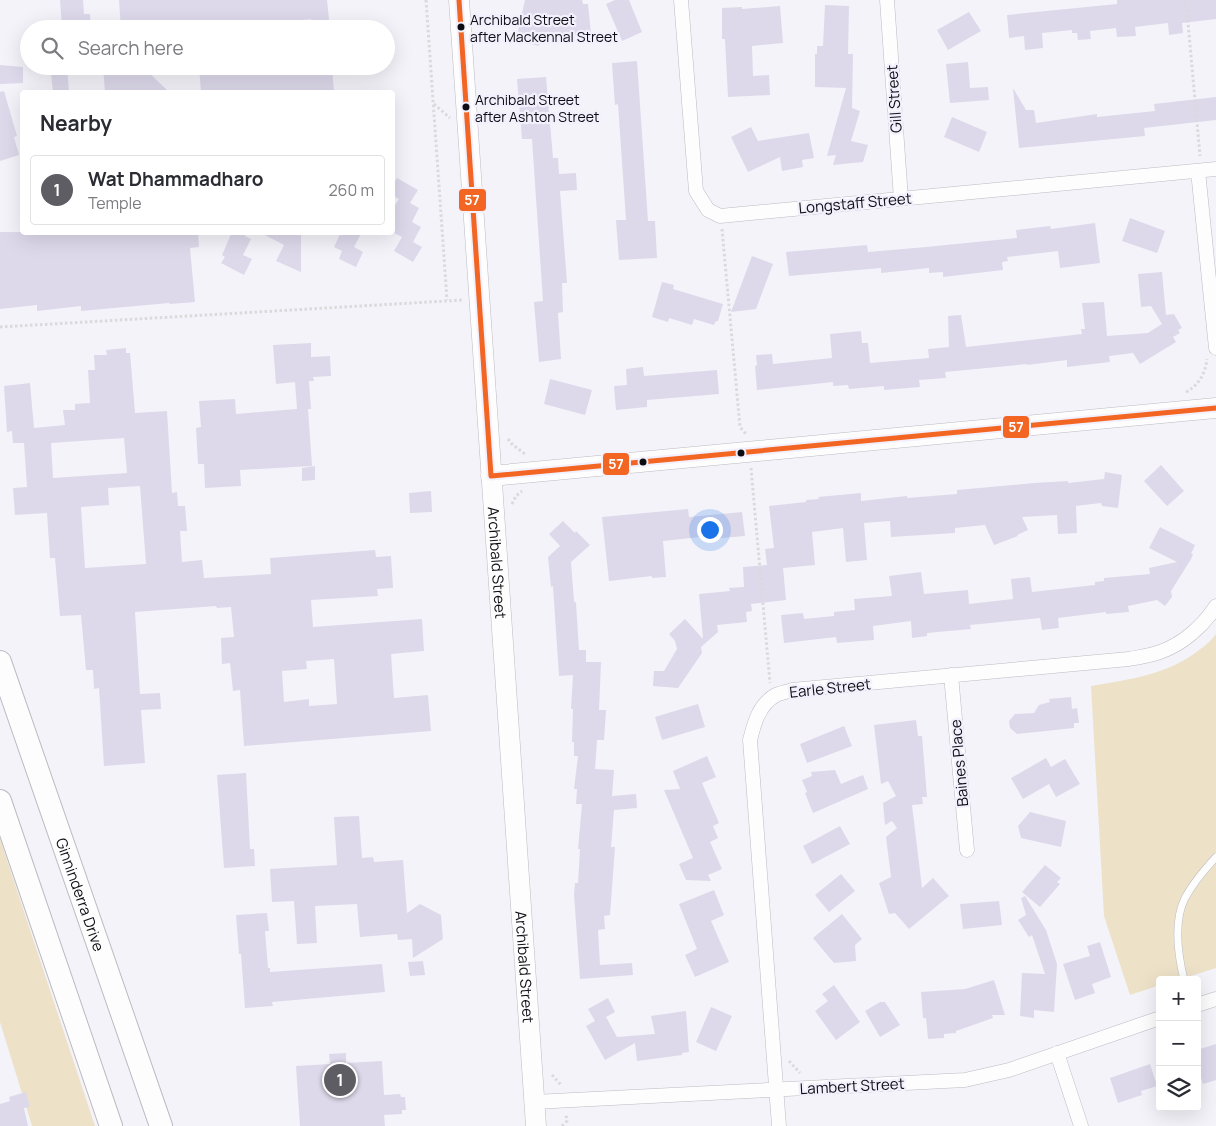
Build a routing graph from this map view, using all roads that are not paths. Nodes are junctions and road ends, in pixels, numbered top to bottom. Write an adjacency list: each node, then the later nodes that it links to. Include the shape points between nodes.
1 (459, 0): 9 (street, Archibald Street)
2 (681, 0): 6 (street, Longstaff Street, via 696,191 708,210 720,216)
3 (887, 0): 6 (street, Gill Street)
4 (1199, 166): 5 (street, Longstaff Street); 6 (street, Longstaff Street); 7 (street)
5 (1216, 169)
6 (901, 199)
7 (1216, 348)
8 (1216, 408): 9 (street)
9 (492, 476): 22 (street, Archibald Street)
10 (1216, 606): 12 (street, Earle Street, via 1184,640 1160,652 1129,659)
11 (0, 662): 24 (main road, Ginninderra Drive)
12 (951, 676): 14 (street, Baines Place); 21 (street, Earle Street, via 792,690 775,695 754,720 750,740)
13 (0, 801): 23 (main road)
14 (967, 850)
15 (1216, 857): 16 (lane, via 1185,899 1179,922 1178,949)
16 (1183, 976)
17 (1216, 998): 18 (street)
18 (1201, 1004)
19 (1156, 1019): 20 (street, Lambert Street)
20 (1057, 1053): 21 (street, Lambert Street, via 1009,1070 965,1080); 27 (street)
21 (776, 1090): 22 (street, Lambert Street); 26 (street, Earle Street)
22 (534, 1102): 25 (street, Archibald Street)
23 (111, 1126)
24 (161, 1126)
25 (536, 1126)
26 (779, 1126)
27 (1081, 1126)

